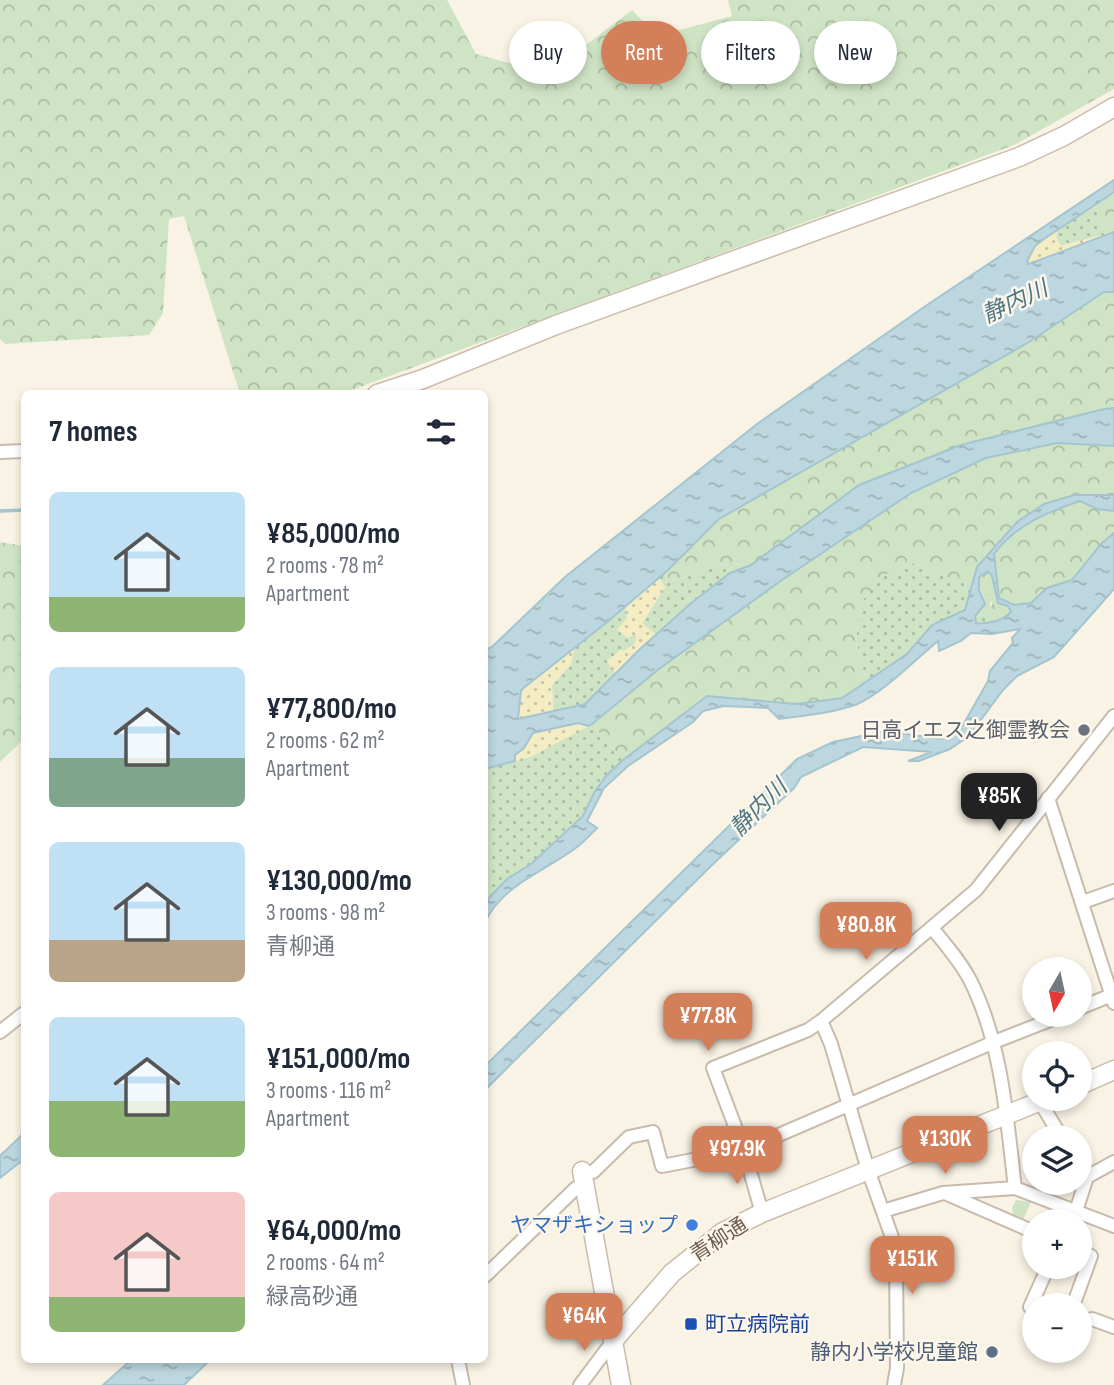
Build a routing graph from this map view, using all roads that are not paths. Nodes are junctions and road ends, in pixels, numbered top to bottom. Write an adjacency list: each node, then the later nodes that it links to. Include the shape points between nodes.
1 (1114, 107): 2 (street, via 1018,157 556,324)
2 (389, 390)
3 (21, 451): 4 (street)
4 (0, 452)
5 (1114, 716): 6 (street)
6 (1048, 797): 8 (street); 9 (street, via 976,890)
7 (1114, 891): 8 (street)
8 (1083, 902): 10 (street)
9 (932, 928): 13 (street); 16 (street, via 970,982)
10 (1113, 998): 11 (street)
11 (1092, 1004)
12 (21, 1015): 15 (street)
13 (821, 1021): 19 (street); 22 (street, via 713,1069)
14 (1032, 1027): 16 (street)
15 (0, 1032)
16 (994, 1042): 19 (street); 21 (street)
17 (1114, 1070): 18 (street)
18 (1092, 1080)
19 (850, 1105): 22 (street); 25 (street)
20 (1022, 1109): 21 (street, 青柳通)
21 (1005, 1116): 25 (street, 青柳通); 27 (street)
22 (744, 1150): 26 (street, via 662,1166 653,1132 629,1137); 31 (street)
23 (1114, 1162): 24 (street)
24 (1092, 1168)
25 (868, 1170): 30 (street); 31 (street, 青柳通)
26 (583, 1177): 35 (street); 38 (street)
27 (1015, 1188): 28 (street); 29 (street)
28 (943, 1193): 30 (street); 34 (street)
29 (1061, 1209)
30 (883, 1211): 43 (street, via 896,1261)
31 (762, 1213): 38 (street, 青柳通, via 723,1232 672,1273)
32 (1092, 1220): 33 (street)
33 (1114, 1226)
34 (1022, 1228)
35 (488, 1273)
36 (1092, 1319): 37 (street)
37 (1114, 1327)
38 (613, 1341): 41 (street); 42 (street)
39 (459, 1363): 40 (street)
40 (463, 1385)
41 (580, 1385)
42 (621, 1385)
43 (894, 1385)

